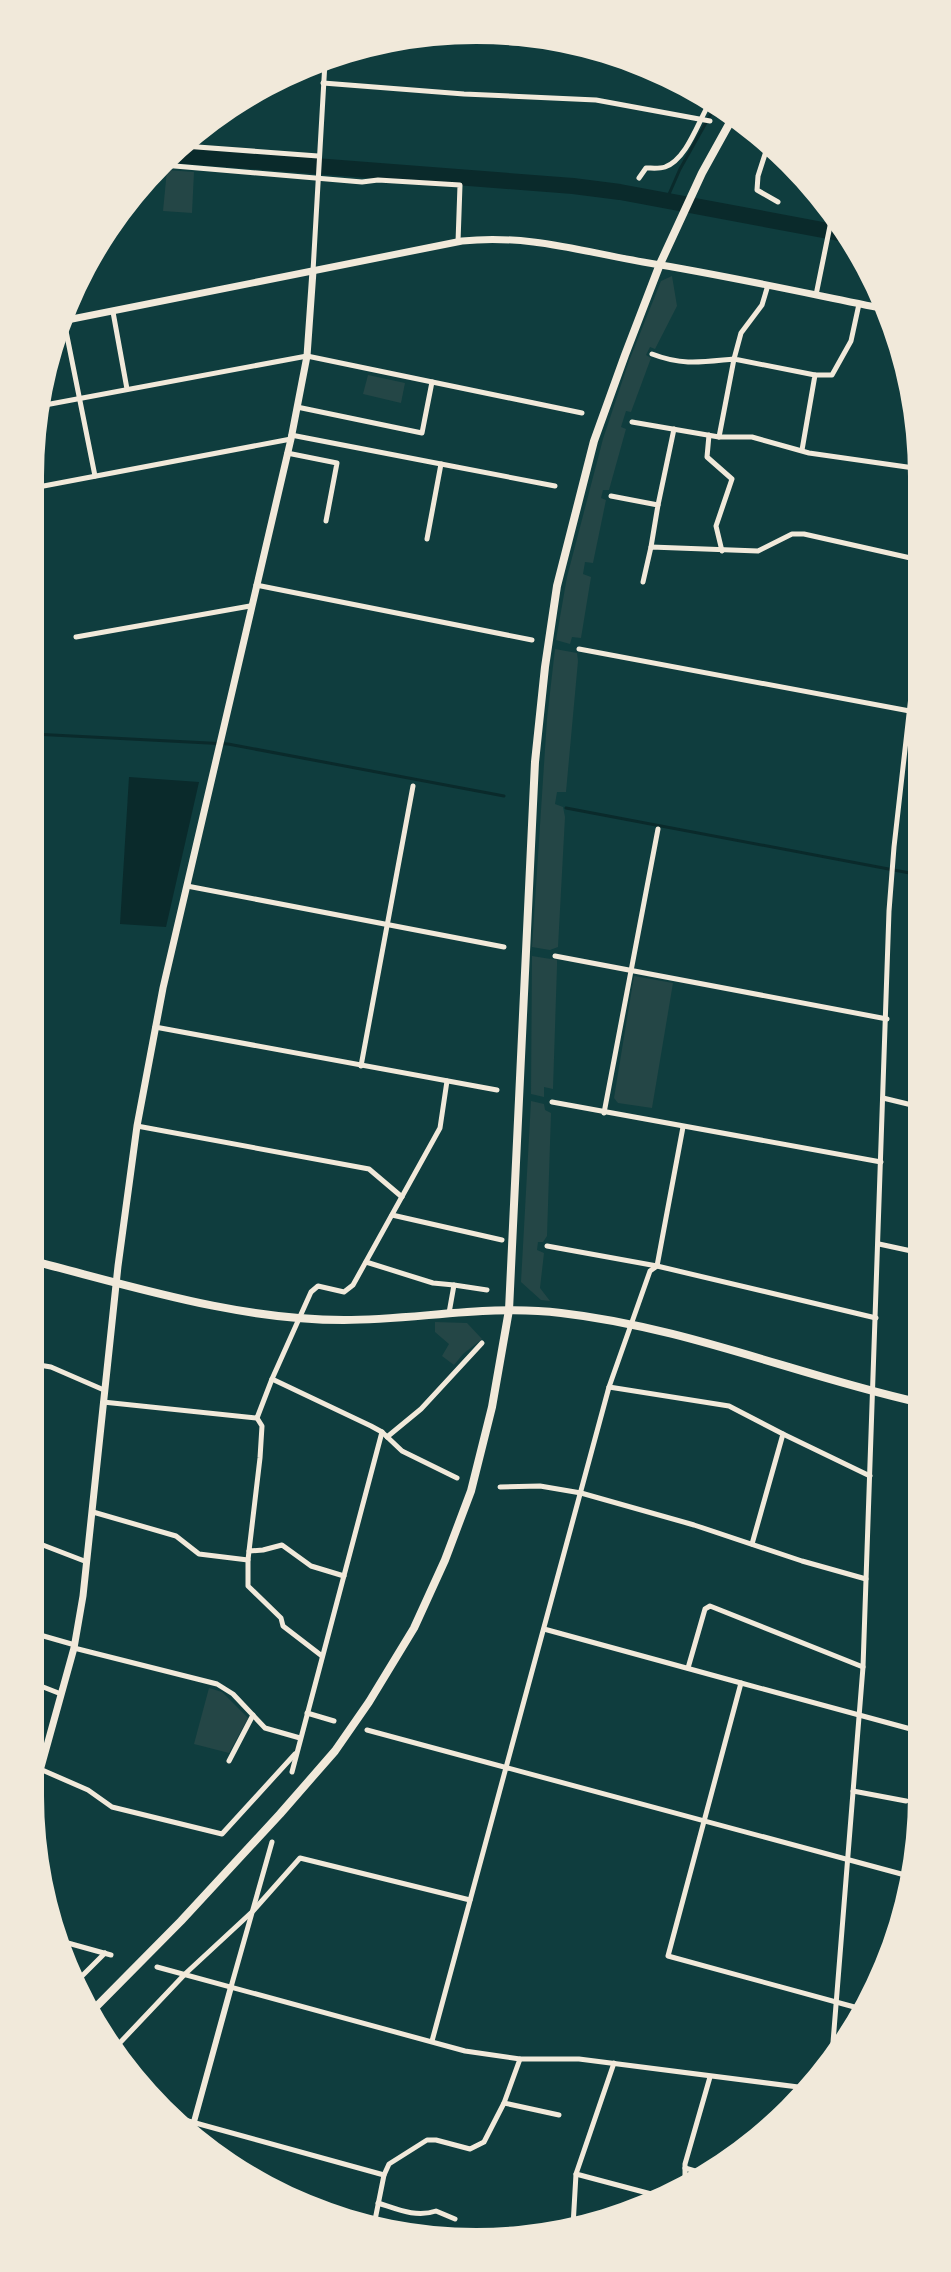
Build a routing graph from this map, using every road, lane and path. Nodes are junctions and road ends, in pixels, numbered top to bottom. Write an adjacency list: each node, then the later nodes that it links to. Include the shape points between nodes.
1 (324, 71): 2 (street)
2 (323, 83): 4 (street, via 596,100); 9 (street)
3 (705, 109): 4 (street)
4 (699, 119): 5 (street); 12 (street, via 676,161 662,168 646,168)
5 (710, 121)
6 (728, 125): 16 (main road)
7 (196, 147): 9 (street)
8 (765, 155): 13 (street, via 757,190)
9 (318, 156): 11 (street)
10 (175, 166): 11 (street)
11 (317, 177): 15 (street, via 460,185); 17 (street)
12 (639, 178)
13 (778, 202)
14 (830, 228): 19 (street)
15 (458, 242): 16 (main road, via 492,238 534,240); 17 (main road)
16 (660, 264): 18 (main road); 93 (main road, via 594,441 557,586 547,655 535,762)
17 (313, 271): 22 (main road); 26 (main road)
18 (768, 285): 19 (main road); 27 (street, via 762,305 741,333)
19 (816, 295): 20 (main road)
20 (859, 304): 21 (main road); 28 (street, via 851,341 832,375)
21 (874, 307)
22 (113, 312): 23 (main road); 30 (street)
23 (73, 319)
24 (66, 336): 31 (street)
25 (652, 354): 27 (street, via 671,362)
26 (307, 356): 29 (street); 30 (street); 33 (main road)
27 (734, 359): 28 (street); 39 (street)
28 (815, 375): 40 (street)
29 (432, 382): 33 (street, via 422,433); 34 (street)
30 (127, 389): 31 (street)
31 (80, 398): 32 (street); 44 (street)
32 (50, 404)
33 (297, 407): 38 (main road)
34 (582, 413)
35 (632, 422): 36 (street)
36 (674, 429): 37 (street); 48 (street)
37 (709, 435): 39 (street); 52 (street, via 707,457 732,479 716,526)
38 (291, 437): 41 (main road); 42 (street); 44 (street)
39 (719, 437): 40 (street, via 752,436)
40 (802, 450): 43 (street)
41 (287, 453): 49 (street, via 338,463); 55 (main road)
42 (441, 464): 46 (street); 50 (street)
43 (908, 467)
44 (95, 476): 45 (street)
45 (44, 486)
46 (555, 486)
47 (611, 496): 48 (street)
48 (658, 505): 51 (street)
49 (326, 520)
50 (427, 539)
51 (651, 547): 52 (street); 54 (street)
52 (722, 551): 53 (street, via 758,551 792,534 804,534)
53 (908, 557)
54 (643, 582)
55 (255, 585): 56 (main road); 58 (street)
56 (250, 606): 57 (street); 64 (main road)
57 (76, 637)
58 (532, 640)
59 (579, 650): 60 (street)
60 (908, 710)
61 (908, 746): 69 (street, via 890,901)
62 (413, 786): 65 (street)
63 (658, 830): 68 (street)
64 (188, 886): 65 (street); 70 (main road)
65 (387, 925): 66 (street); 71 (street)
66 (504, 947)
67 (555, 956): 68 (street)
68 (631, 970): 69 (street); 77 (street)
69 (887, 1019): 74 (street)
70 (155, 1027): 71 (street); 78 (main road)
71 (361, 1066): 72 (street)
72 (447, 1082): 73 (street); 81 (street, via 440,1128)
73 (497, 1090)
74 (883, 1098): 76 (street); 80 (street)
75 (552, 1102): 77 (street)
76 (908, 1104)
77 (604, 1113): 79 (street)
78 (137, 1125): 81 (street, via 369,1169); 90 (main road)
79 (683, 1127): 80 (street); 89 (street)
80 (881, 1162): 84 (street)
81 (402, 1197): 82 (street)
82 (392, 1215): 83 (street); 87 (street)
83 (502, 1240)
84 (879, 1244): 86 (street); 96 (street)
85 (547, 1246): 89 (street)
86 (908, 1250)
87 (366, 1262): 91 (street, via 433,1283); 95 (street, via 353,1285 344,1292 318,1286)
88 (44, 1264): 90 (main road)
89 (657, 1266): 96 (street); 97 (street, via 650,1271)
90 (116, 1282): 95 (main road, via 255,1313); 102 (main road)
91 (454, 1285): 92 (street); 94 (street)
92 (487, 1290)
93 (509, 1310): 94 (main road); 97 (main road, via 560,1312); 157 (main road, via 492,1407 471,1491 414,1628 335,1751 181,1921)
94 (449, 1313): 95 (main road, via 344,1320)
95 (299, 1317): 100 (street)
96 (876, 1318): 103 (street)
97 (631, 1324): 101 (street); 103 (main road, via 746,1353)
98 (482, 1343): 107 (street, via 421,1409)
99 (44, 1366): 102 (street)
100 (272, 1378): 106 (street); 107 (street)
101 (609, 1387): 108 (street, via 729,1406); 112 (street)
102 (104, 1390): 105 (main road)
103 (874, 1392): 104 (main road); 109 (street)
104 (908, 1400)
105 (103, 1402): 106 (street); 113 (main road)
106 (257, 1418): 116 (street, via 262,1426)
107 (385, 1434): 110 (street, via 402,1451); 119 (street)
108 (783, 1434): 109 (street); 114 (street)
109 (870, 1476): 120 (street)
110 (457, 1478)
111 (500, 1487): 112 (street, via 540,1486)
112 (581, 1493): 114 (street); 121 (street)
113 (93, 1512): 117 (street, via 176,1536 200,1554); 118 (main road)
114 (752, 1544): 120 (street)
115 (44, 1545): 118 (street)
116 (249, 1551): 117 (street); 119 (street, via 282,1545 311,1566)
117 (248, 1560): 124 (street, via 248,1586 281,1618 283,1626)
118 (87, 1562): 123 (main road)
119 (344, 1576): 124 (street)
120 (866, 1579): 125 (street)
121 (544, 1629): 126 (street); 140 (street)
122 (44, 1636): 123 (street)
123 (75, 1646): 129 (main road); 131 (street, via 217,1684)
124 (322, 1656): 130 (street)
125 (863, 1667): 126 (street, via 710,1606 705,1609); 132 (street)
126 (688, 1668): 127 (street)
127 (741, 1683): 132 (street); 145 (street)
128 (44, 1687): 129 (street)
129 (61, 1694): 137 (main road)
130 (307, 1713): 133 (street); 136 (street)
131 (253, 1715): 136 (street, via 265,1728); 139 (street)
132 (858, 1716): 134 (street); 143 (street)
133 (334, 1721)
134 (908, 1728)
135 (367, 1730): 140 (street)
136 (300, 1738): 138 (street)
137 (44, 1746)
138 (297, 1752): 141 (street, via 222,1834 112,1807 88,1790); 142 (street)
139 (229, 1761)
140 (505, 1768): 145 (street); 149 (street)
141 (44, 1771)
142 (292, 1772)
143 (853, 1791): 144 (street); 147 (street)
144 (906, 1801)
145 (703, 1820): 147 (street); 156 (street, via 668,1956)
146 (272, 1842): 150 (street)
147 (848, 1858): 148 (street); 156 (street)
148 (900, 1874)
149 (470, 1900): 150 (street, via 300,1858); 160 (street)
150 (253, 1911): 153 (street); 155 (street)
151 (69, 1943): 154 (street, via 108,1954)
152 (157, 1966): 153 (street)
153 (185, 1974): 155 (street); 161 (street)
154 (83, 1976)
155 (231, 1987): 160 (street); 168 (street)
156 (836, 2001): 158 (street); 159 (street)
157 (97, 2005)
158 (853, 2006)
159 (833, 2039)
160 (432, 2041): 162 (street)
161 (120, 2042)
162 (520, 2059): 163 (street); 166 (street)
163 (614, 2063): 164 (street); 172 (street)
164 (710, 2077): 165 (street); 170 (street)
165 (795, 2087)
166 (504, 2103): 167 (street); 173 (street, via 484,2142 470,2149 427,2140 389,2164)
167 (559, 2115)
168 (194, 2123)
169 (199, 2128): 173 (street)
170 (685, 2168): 171 (street); 174 (street)
171 (693, 2170)
172 (576, 2174): 175 (street); 178 (street)
173 (384, 2175): 176 (street)
174 (685, 2175)
175 (647, 2193)
176 (378, 2203): 177 (street); 179 (street, via 417,2214 436,2211)
177 (376, 2217)
178 (574, 2217)
179 (455, 2219)

